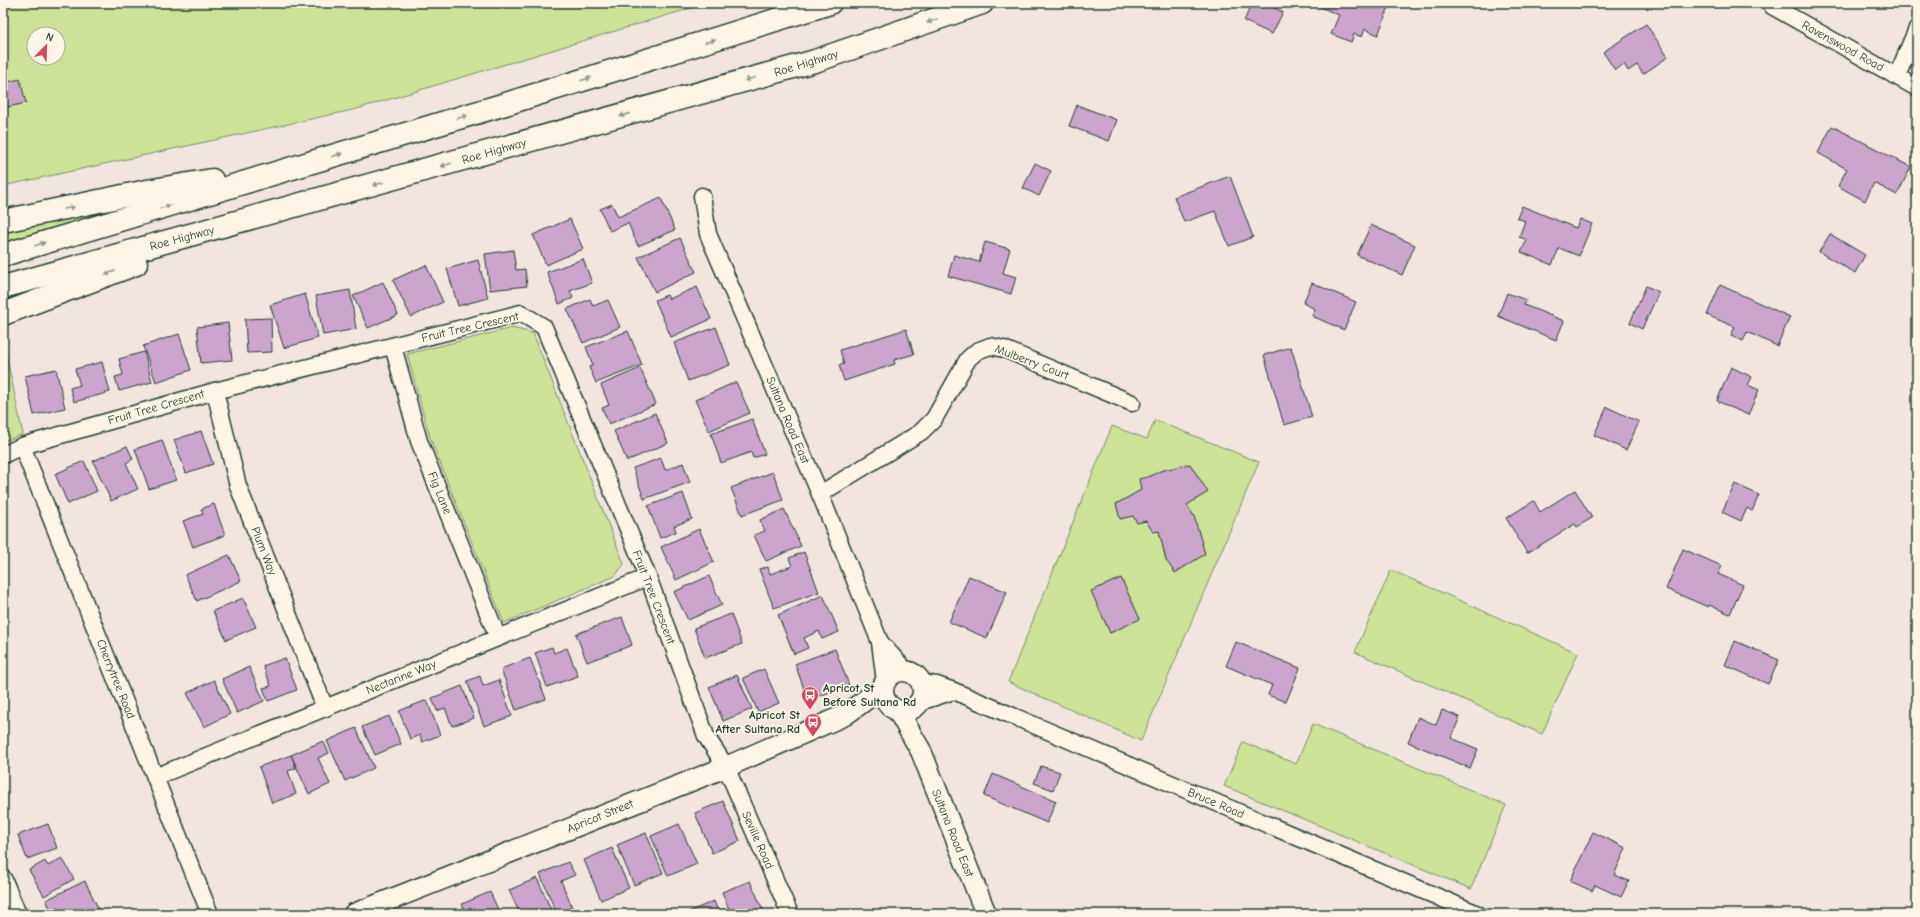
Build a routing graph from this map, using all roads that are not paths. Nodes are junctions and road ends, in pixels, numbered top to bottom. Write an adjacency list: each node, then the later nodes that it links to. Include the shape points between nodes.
1 (830, 3): 7 (highway, one-way to 1)
2 (982, 3): 9 (highway, Roe Highway, one-way to 9, via 815,61)
3 (1771, 3): 5 (street, Ravenswood Road, via 1772,6)
4 (1917, 29): 5 (street)
5 (1897, 76): 6 (street, Ravenswood Road)
6 (1917, 88)
7 (300, 166): 10 (highway, one-way to 7, via 147,191); 11 (highway, one-way to 7)
8 (702, 196): 19 (street, Sultana Road East, via 708,234)
9 (264, 216): 12 (highway, Roe Highway); 13 (highway, one-way to 13)
10 (3, 222)
11 (3, 255)
12 (3, 287)
13 (3, 314)
14 (393, 346): 15 (street, Fruit Tree Crescent); 20 (street, Fruit Tree Crescent, via 521,313 544,327); 21 (street, Fig Lane, via 419,441)
15 (215, 391): 17 (street, Fruit Tree Crescent); 25 (street, Plum Way, via 238,486)
16 (1132, 403): 19 (street, Mulberry Court, via 1004,349 990,346 977,351 968,359 934,419 921,432)
17 (22, 446): 18 (street, Fruit Tree Crescent); 28 (street, Cherrytree Road)
18 (3, 455)
19 (820, 494): 22 (street, Sultana Road East)
20 (648, 577): 21 (street, Nectarine Way); 27 (street, Fruit Tree Crescent, via 706,736)
21 (498, 638): 25 (street, Nectarine Way)
22 (880, 642): 23 (street, Sultana Road East); 24 (street, Sultana Road East)
23 (884, 684): 24 (street, via 882,693 886,701); 24 (street, Apricot Street, via 896,672); 26 (street, Apricot Street)
24 (909, 697): 26 (street, Apricot Street); 34 (street, Sultana Road East, via 921,751); 35 (street, Bruce Road, via 937,686 954,692)
25 (325, 708): 28 (street, Nectarine Way)
26 (845, 715): 27 (street, Apricot Street)
27 (726, 767): 32 (street, Apricot Street); 33 (street, Seville Road)
28 (155, 777): 30 (street, Cherrytree Road)
29 (3, 878): 31 (street)
30 (211, 913)
31 (18, 914)
32 (354, 914)
33 (790, 914)
34 (986, 914)
35 (1478, 914)

